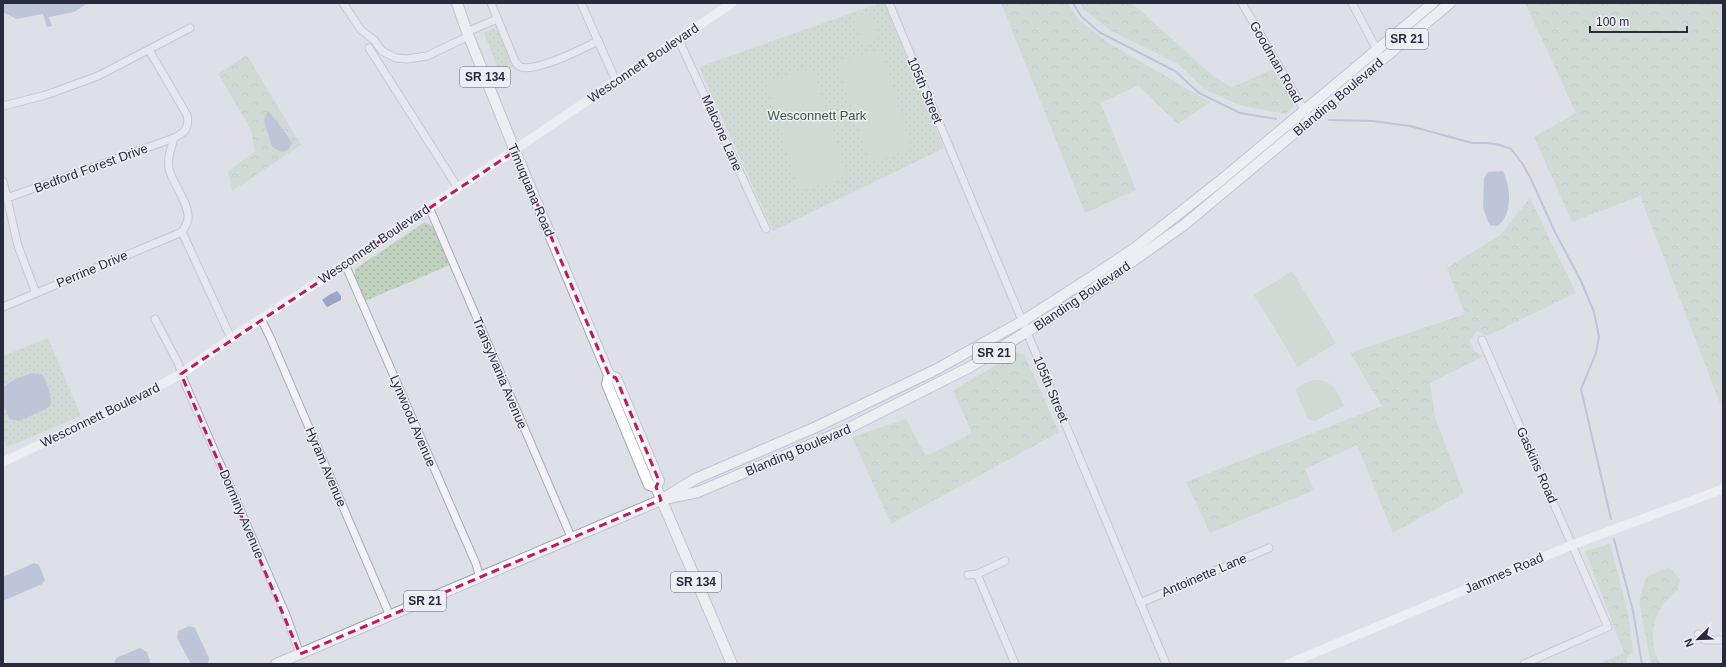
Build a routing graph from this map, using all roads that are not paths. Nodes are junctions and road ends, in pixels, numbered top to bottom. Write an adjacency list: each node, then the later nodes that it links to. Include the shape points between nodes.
1 (343, 3): 13 (street, via 361,30 374,40 382,51 396,58 427,56)
2 (457, 3): 13 (main road, Timuquana Road / SR 134)
3 (491, 3): 11 (street)
4 (581, 3): 15 (street)
5 (732, 3): 14 (street, Wesconnett Boulevard)
6 (889, 3): 40 (street, 105th Street)
7 (1242, 3): 22 (street, Goodman Road)
8 (1352, 3): 18 (street)
9 (1433, 3): 18 (main road, Blanding Boulevard / SR 21)
10 (1450, 3): 19 (main road, Blanding Boulevard / SR 21)
11 (497, 19): 13 (street); 15 (street, via 517,65 522,68 548,63)
12 (190, 28): 17 (street)
13 (468, 34): 25 (main road, Timuquana Road / SR 134)
14 (680, 38): 20 (street, Wesconnett Boulevard); 32 (street, Malcone Lane)
15 (598, 42): 20 (street)
16 (369, 48): 28 (street)
17 (149, 50): 21 (street, via 98,76 46,95); 24 (street, via 187,116 187,129)
18 (1377, 50): 19 (street); 22 (main road, Blanding Boulevard / SR 21)
19 (1382, 60): 23 (main road, Blanding Boulevard / SR 21)
20 (616, 81): 25 (street, Wesconnett Boulevard)
21 (3, 106)
22 (1305, 110): 23 (street, Goodman Road); 27 (main road, Blanding Boulevard / SR 21)
23 (1310, 120): 29 (main road, Blanding Boulevard / SR 21)
24 (174, 138): 30 (street, Bedford Forest Drive); 33 (street, via 169,154 169,171 187,209 187,224)
25 (515, 151): 28 (street, Wesconnett Boulevard); 51 (main road, Timuquana Road / SR 134, via 609,375 607,384 649,485 656,487)
26 (3, 181): 30 (street)
27 (1220, 181): 29 (street); 34 (main road, Blanding Boulevard / SR 21)
28 (458, 188): 31 (street, Wesconnett Boulevard)
29 (1228, 190): 34 (main road, Blanding Boulevard / SR 21)
30 (7, 198): 36 (street, via 18,246)
31 (429, 207): 35 (street, Wesconnett Boulevard); 52 (street, Transylvania Avenue)
32 (766, 229)
33 (182, 232): 36 (street, Perrine Drive); 42 (street)
34 (1138, 252): 40 (main road, Blanding Boulevard / SR 21); 41 (main road, Blanding Boulevard / SR 21, via 1073,303)
35 (345, 264): 39 (street, Wesconnett Boulevard); 58 (street, Lynwood Avenue)
36 (36, 293): 37 (street, Perrine Drive)
37 (3, 307)
38 (155, 319): 45 (street, Dorminy Avenue)
39 (260, 319): 42 (street, Wesconnett Boulevard); 60 (street, Hyram Avenue)
40 (1023, 321): 41 (street, 105th Street); 44 (main road, Blanding Boulevard / SR 21)
41 (1028, 332): 47 (main road, Blanding Boulevard / SR 21); 59 (street, 105th Street)
42 (231, 338): 45 (street, Wesconnett Boulevard)
43 (1482, 340): 53 (street, Gaskins Road)
44 (935, 370): 46 (main road, Blanding Boulevard / SR 21); 47 (main road, via 920,382)
45 (182, 374): 49 (street, Wesconnett Boulevard, via 126,404); 63 (street, Dorminy Avenue, via 286,615)
46 (904, 386): 48 (main road, via 897,398 867,413); 51 (main road, Blanding Boulevard / SR 21, via 695,479)
47 (911, 398): 48 (main road, Blanding Boulevard / SR 21)
48 (859, 423): 51 (main road, Blanding Boulevard / SR 21, via 698,492)
49 (3, 462)
50 (1723, 489): 53 (street, Jammes Road)
51 (661, 500): 52 (main road, Blanding Boulevard / SR 21); 65 (main road, Timuquana Road / SR 134)
52 (572, 539): 58 (main road, Blanding Boulevard / SR 21)
53 (1572, 545): 68 (street, Jammes Road); 69 (street, Gaskins Road, via 1608,627)
54 (1269, 548): 59 (street, Antoinette Lane)
55 (1005, 561): 56 (street)
56 (977, 574): 57 (street); 66 (street)
57 (968, 575)
58 (480, 578): 60 (main road, Blanding Boulevard / SR 21)
59 (1140, 603): 67 (street, 105th Street)
60 (390, 616): 63 (main road, Blanding Boulevard / SR 21)
61 (1698, 634): 62 (street, via 1705,640)
62 (1723, 640)
63 (300, 654): 64 (main road, Blanding Boulevard / SR 21)
64 (276, 664)
65 (732, 664)
66 (1015, 664)
67 (1166, 664)
68 (1288, 664)
69 (1524, 664)

